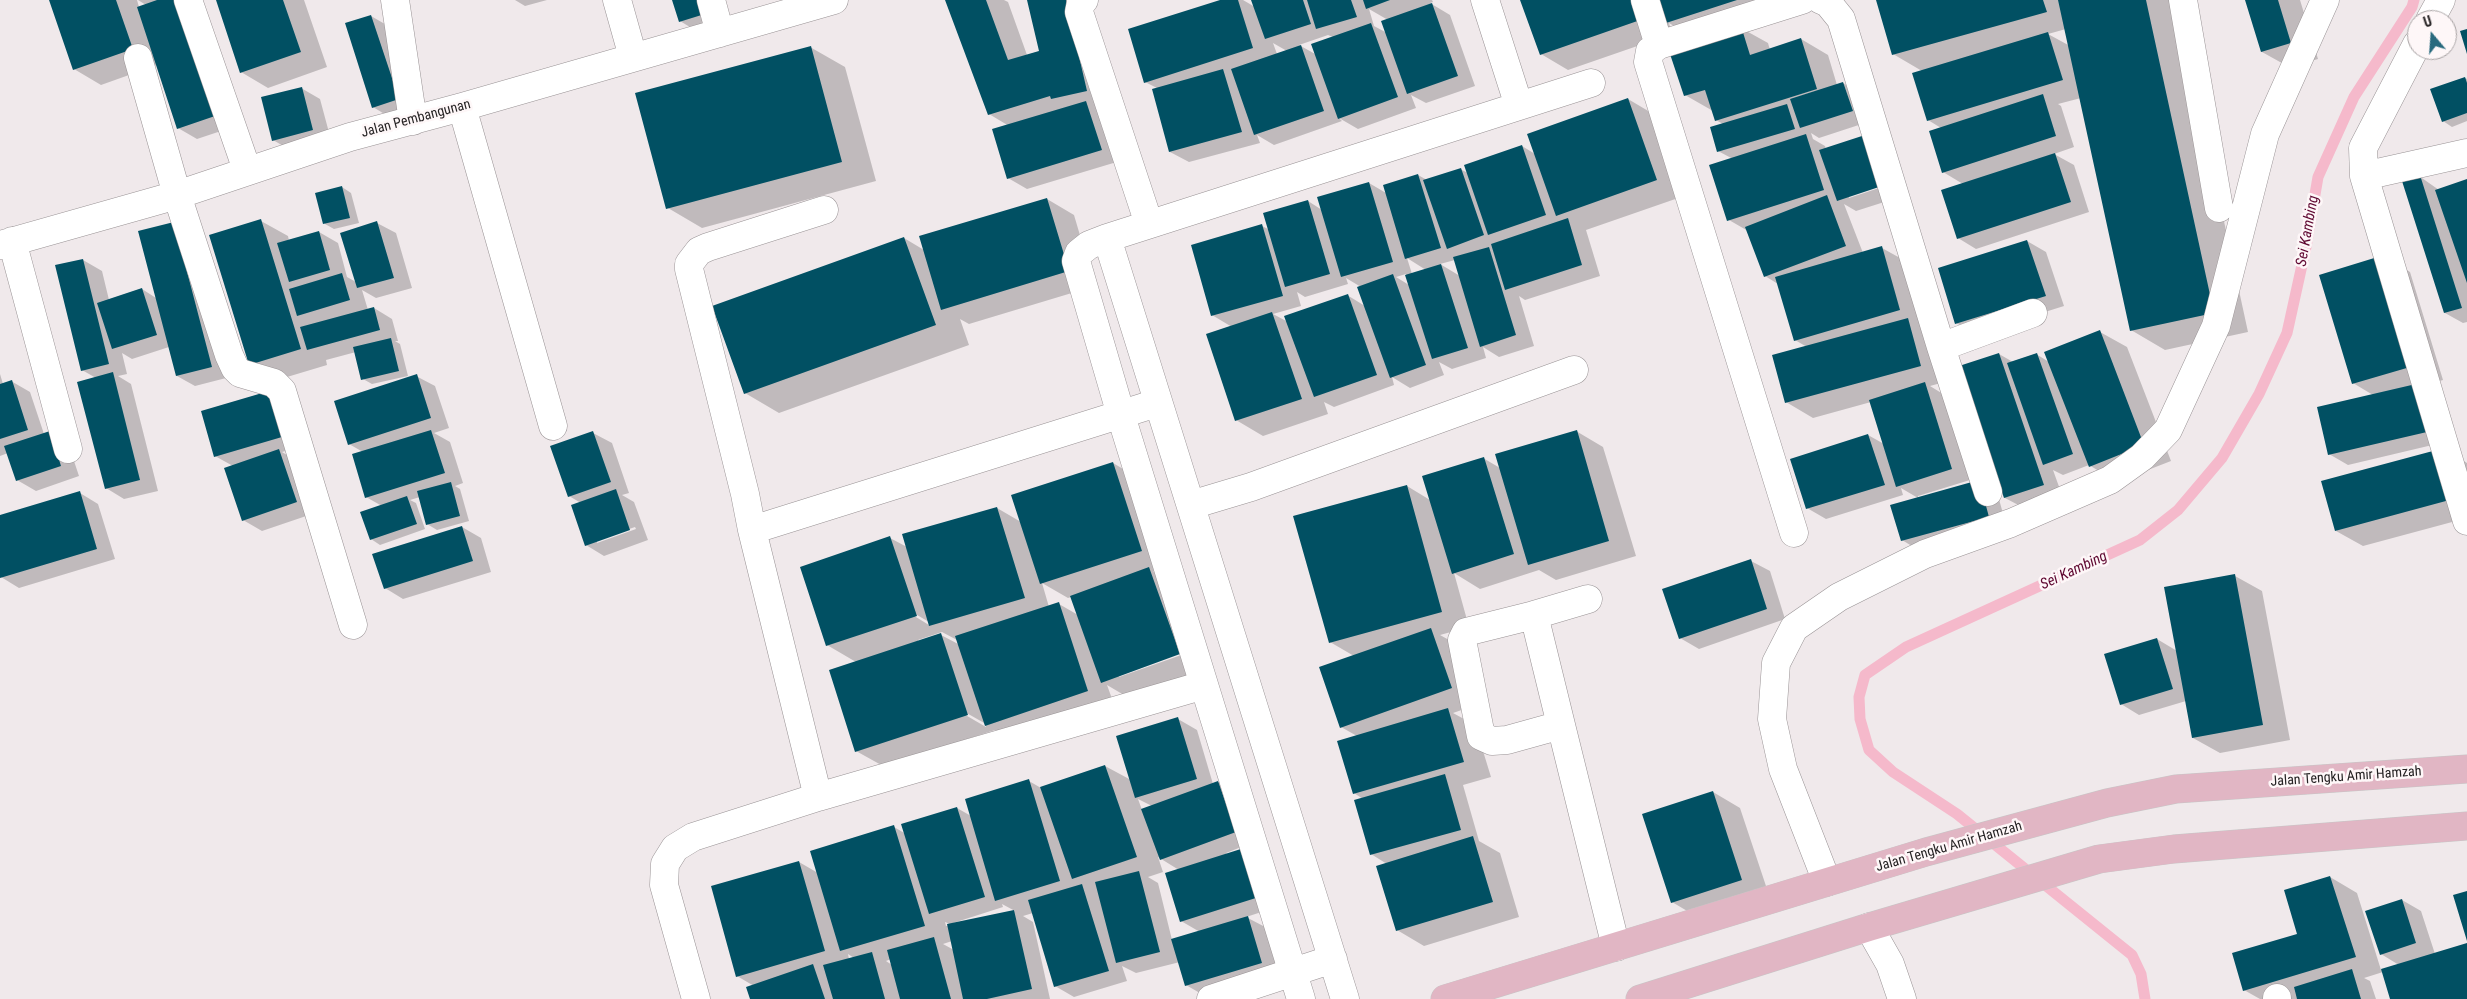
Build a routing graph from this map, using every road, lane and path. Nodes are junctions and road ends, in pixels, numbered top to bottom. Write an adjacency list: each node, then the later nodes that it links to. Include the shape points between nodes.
1 (188, 0): 23 (street)
2 (396, 0): 21 (street)
3 (617, 0): 15 (street)
4 (712, 0): 13 (street)
5 (834, 0): 13 (street, Jalan Pembangunan)
6 (1084, 0): 28 (street, via 1079,12)
7 (1485, 0): 19 (street)
8 (1645, 0): 14 (street)
9 (1802, 0): 14 (street)
10 (1821, 0): 32 (street, via 1828,3 1841,19)
11 (2183, 0): 26 (street)
12 (2325, 0): 51 (street, via 2265,134 2216,326 2168,430 2142,457 2110,480 2011,523 1925,554 1838,597 1794,628 1776,664 1772,719 1783,769)
13 (720, 33): 15 (street, Jalan Pembangunan)
14 (1659, 45): 42 (street, via 1650,51 1648,62)
15 (633, 57): 20 (street, Jalan Pembangunan)
16 (138, 58): 25 (street)
17 (2409, 60): 24 (street, via 2363,148)
18 (1590, 83): 19 (street)
19 (1519, 106): 28 (street)
20 (462, 107): 21 (street, Jalan Pembangunan); 36 (street)
21 (413, 121): 23 (street, Jalan Pembangunan)
22 (2467, 153): 24 (street)
23 (247, 170): 25 (street, Jalan Pembangunan)
24 (2364, 176): 40 (street)
25 (177, 195): 30 (street, Jalan Pembangunan); 45 (street, via 235,368 247,377 274,383 282,391)
26 (2219, 208)
27 (824, 210): 41 (street, via 708,247 699,251 689,264)
28 (1149, 224): 29 (street)
29 (1108, 238): 34 (street); 35 (street, via 1089,245 1079,253 1076,261)
30 (6, 243): 37 (street)
31 (2034, 313): 32 (street)
32 (1941, 347): 38 (street)
33 (1574, 370): 39 (street, via 1251,487)
34 (1157, 403): 35 (street); 39 (street)
35 (1121, 414): 41 (street); 46 (street)
36 (553, 426)
37 (68, 449)
38 (1988, 492)
39 (1191, 505): 54 (street)
40 (2467, 521)
41 (752, 530): 49 (street)
42 (1794, 533)
43 (1588, 599): 44 (street)
44 (1534, 615): 47 (street); 47 (street, via 1466,632 1462,636 1481,736 1492,742 1507,740)
45 (353, 625)
46 (1204, 685): 49 (street); 55 (street)
47 (1561, 725): 53 (street)
48 (2467, 769): 51 (main road, Jalan Tengku Amir Hamzah, via 2176,789 2107,803)
49 (818, 797): 56 (street, via 693,838 675,848 664,864 664,885)
50 (2467, 826): 52 (main road, via 2174,849 2099,860)
51 (1827, 882): 53 (main road, Jalan Tengku Amir Hamzah)
52 (1868, 927): 61 (main road); 62 (street, via 1890,964)
53 (1616, 947): 60 (main road, Jalan Tengku Amir Hamzah)
54 (1333, 959): 55 (street); 59 (street)
55 (1293, 973): 57 (street); 58 (street)
56 (696, 999)
57 (1211, 999)
58 (1301, 999)
59 (1345, 999)
60 (1445, 999)
61 (1640, 999)
62 (1902, 999)

